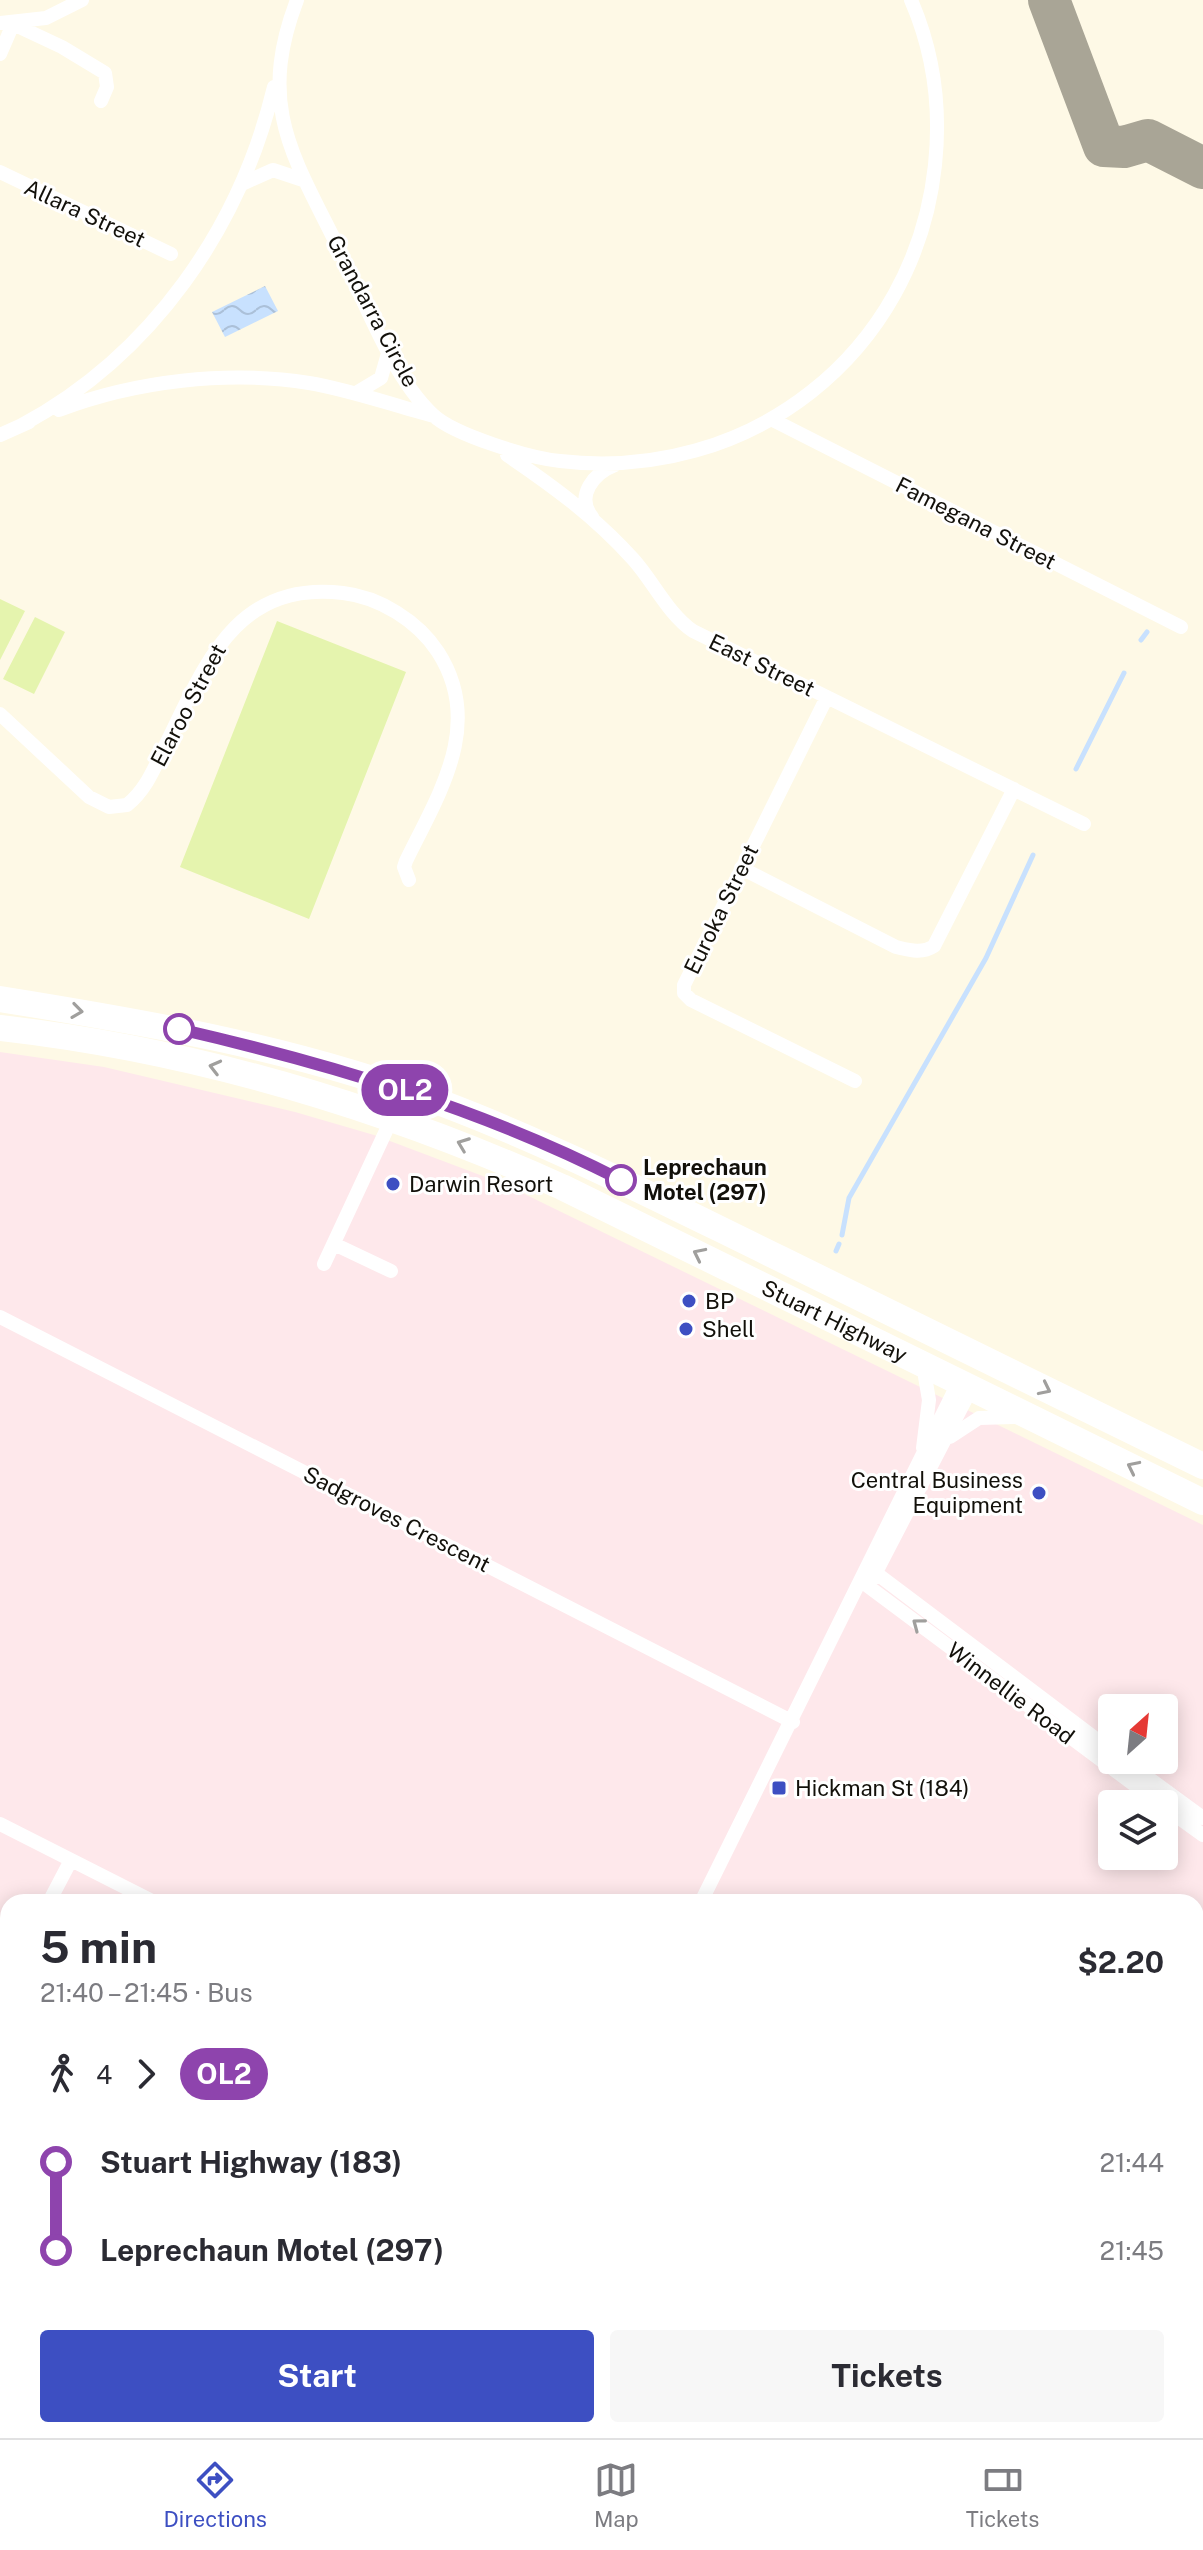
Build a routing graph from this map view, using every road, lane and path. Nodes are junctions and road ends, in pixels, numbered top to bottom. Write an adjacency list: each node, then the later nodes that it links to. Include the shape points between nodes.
1 (82, 0): 5 (street, via 46,18)
2 (288, 0): 6 (street)
3 (297, 0): 6 (street, Grandarra Circle)
4 (911, 0): 16 (street, Grandarra Circle, via 930,58 938,114 930,205 915,256 870,336 828,378)
5 (6, 23): 7 (street); 8 (street, via 98,67 108,81)
6 (282, 50): 10 (street, Grandarra Circle, via 283,129); 11 (street, via 263,133)
7 (0, 54)
8 (101, 101)
9 (0, 172): 12 (street, Allara Street)
10 (303, 180): 11 (street, via 273,170); 13 (street, Grandarra Circle)
11 (244, 183): 17 (street, via 210,248 162,310 84,385)
12 (171, 254)
13 (389, 350): 14 (street, via 381,378); 15 (street, Grandarra Circle)
14 (356, 393): 15 (street); 17 (street, via 305,382 246,378 174,383 88,400)
15 (434, 416): 19 (street, Grandarra Circle)
16 (771, 419): 20 (street, Grandarra Circle, via 699,451); 22 (street, Famegana Street)
17 (22, 425): 18 (street)
18 (0, 435)
19 (487, 442): 20 (street, Grandarra Circle, via 532,457); 21 (street, East Street)
20 (623, 463): 21 (street, via 604,470 590,484 586,500)
21 (594, 519): 23 (street, East Street, via 686,626)
22 (1181, 627)
23 (827, 697): 25 (street, East Street); 27 (street, Euroka Street)
24 (0, 714): 28 (street, Elaroo Street, via 89,797 109,807 127,805 147,784 213,652 242,620 267,604 308,591 347,593 378,603 430,641 443,660 458,708 456,752 406,861)
25 (1014, 789): 26 (street, East Street); 27 (street, via 929,950 896,947)
26 (1084, 824)
27 (741, 868): 33 (street, Euroka Street, via 684,993)
28 (409, 880)
29 (0, 999): 30 (highway, Stuart Highway)
30 (39, 1005): 32 (highway); 35 (highway, Stuart Highway, one-way to 35, via 179,1029 341,1070 443,1103)
31 (0, 1028): 32 (highway, Stuart Highway)
32 (36, 1032): 34 (highway, Stuart Highway, one-way to 32, via 173,1057)
33 (855, 1081)
34 (392, 1118): 36 (street); 40 (highway, Stuart Highway, one-way to 34, via 562,1187)
35 (658, 1199): 39 (highway, Stuart Highway); 40 (highway, via 681,1220 747,1252)
36 (334, 1244): 37 (street); 38 (street)
37 (324, 1264)
38 (391, 1271)
39 (811, 1274): 43 (highway, Stuart Highway); 44 (highway, via 826,1291 959,1357)
40 (759, 1284): 42 (highway, Stuart Highway)
41 (0, 1317): 51 (street, Sadgroves Crescent)
42 (923, 1365): 44 (highway, Stuart Highway); 47 (street, via 929,1400)
43 (1012, 1372): 44 (highway, via 987,1368); 48 (highway, Stuart Highway, one-way to 48)
44 (965, 1382): 45 (highway, Stuart Highway); 46 (street); 47 (street)
45 (1050, 1426): 46 (street, via 986,1416 960,1428); 49 (highway, Stuart Highway, one-way to 45)
46 (938, 1452): 50 (street)
47 (919, 1464): 50 (street)
48 (1203, 1466)
49 (1203, 1502)
50 (868, 1577): 51 (street); 52 (street, Winnellie Road); 54 (street, Winnellie Road, one-way to 50)
51 (793, 1722): 62 (street)
52 (1098, 1741)
53 (1143, 1774): 56 (street)
54 (1143, 1790)
55 (1178, 1817): 58 (street, Winnellie Road)
56 (1203, 1818)
57 (0, 1824): 59 (street)
58 (1203, 1835)
59 (71, 1860): 60 (street); 61 (street)
60 (53, 1894)
61 (138, 1894)
62 (705, 1894)

